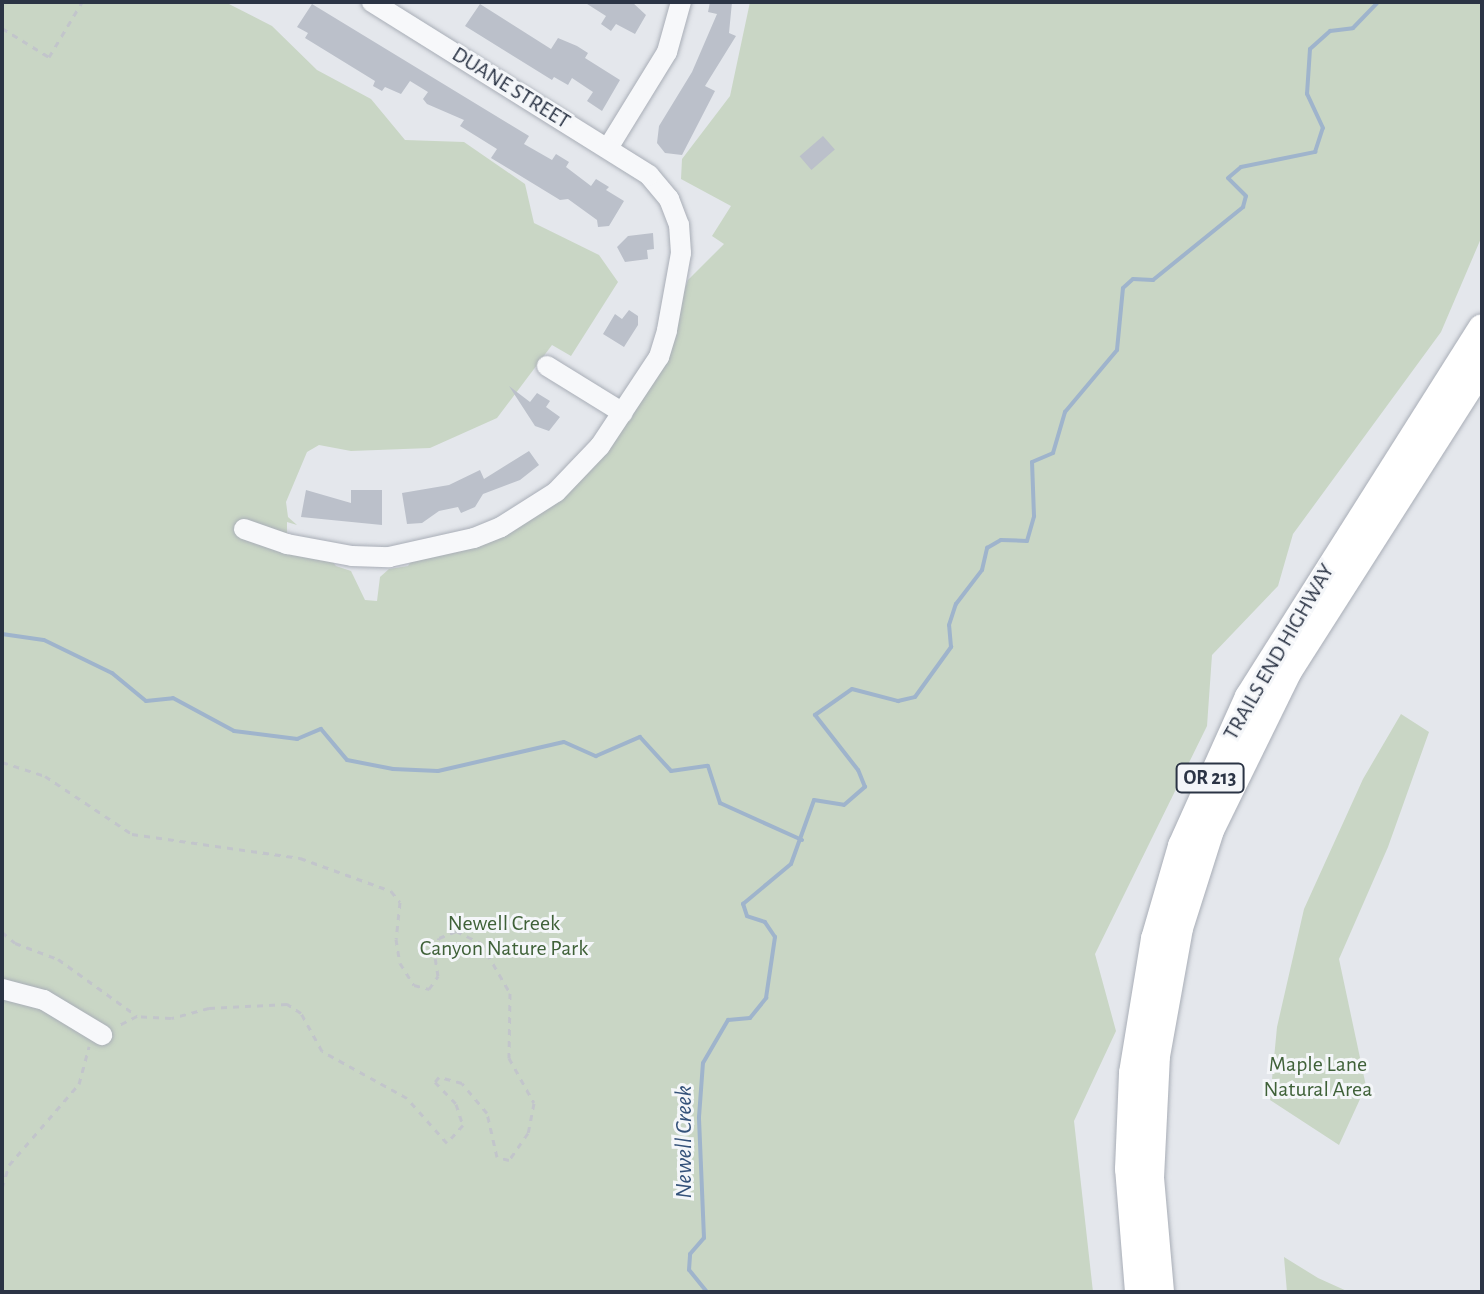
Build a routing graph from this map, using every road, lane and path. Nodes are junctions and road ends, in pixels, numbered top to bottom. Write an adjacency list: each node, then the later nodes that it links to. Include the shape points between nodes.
1 (82, 2): 4 (path, via 49,57)
2 (372, 2): 5 (street, DUANE STREET)
3 (681, 2): 5 (street, via 667,52)
4 (2, 28)
5 (608, 148): 9 (street, DUANE STREET, via 649,175 669,199 679,225 681,253 659,357)
6 (1482, 328): 17 (highway, TRAILS END HIGHWAY / OR 213, via 1249,697 1182,846 1155,939 1133,1073 1129,1169)
7 (547, 366): 9 (street)
8 (1482, 366): 18 (highway, TRAILS END HIGHWAY / OR 213, via 1288,671 1210,830 1179,928 1156,1056 1150,1178)
9 (623, 413): 10 (street, via 556,492 474,538 389,557 352,556 287,544)
10 (244, 529)
11 (2, 762): 14 (path, via 45,776 132,834 300,858 391,891 400,902 400,963 414,985 429,989 438,976 434,951 439,938 456,931 481,943 510,993 509,1058 534,1103 528,1133 509,1160 497,1157 487,1113 462,1083 439,1077 435,1082 456,1104 463,1125 447,1143 407,1098 322,1051 301,1013 287,1004 209,1008 171,1018)
12 (2, 932): 14 (path, via 58,959)
13 (2, 989): 15 (street, via 44,1000)
14 (137, 1016): 15 (path)
15 (102, 1035): 16 (path, via 81,1061 79,1084 65,1106 40,1124 9,1165)
16 (2, 1188)
17 (1139, 1292)
18 (1160, 1292)

